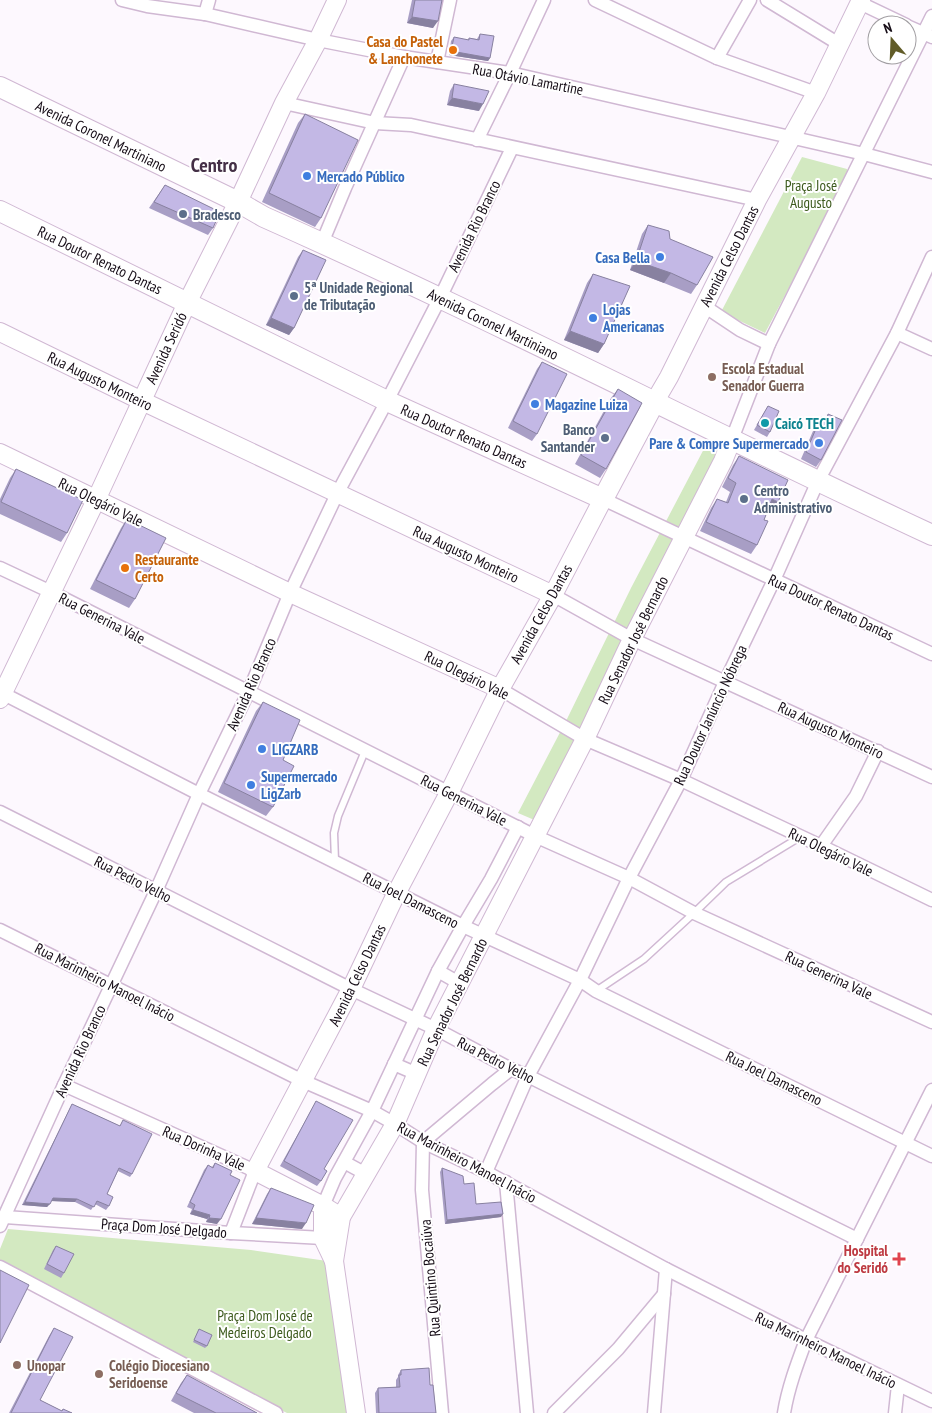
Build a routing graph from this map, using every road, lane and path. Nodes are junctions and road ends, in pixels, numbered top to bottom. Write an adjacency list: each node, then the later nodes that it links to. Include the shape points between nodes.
1 (122, 0): 10 (street, Rua Otávio Lamartine)
2 (209, 0): 11 (street)
3 (337, 0): 15 (main road, Avenida Seridó)
4 (450, 0): 19 (street)
5 (544, 0): 20 (street)
6 (595, 0): 18 (street)
7 (750, 0): 18 (street)
8 (767, 0): 16 (street)
9 (861, 1): 12 (street); 16 (main road, Avenida Celso Dantas)
10 (148, 3): 11 (street, Rua Otávio Lamartine)
11 (205, 14): 15 (street, Rua Otávio Lamartine)
12 (887, 15)
13 (932, 16): 14 (street, Rua Senador José Bernardo)
14 (928, 35): 28 (street, Rua Senador José Bernardo)
15 (318, 40): 17 (street, Rua Otávio Lamartine); 23 (main road, Avenida Seridó)
16 (839, 44): 22 (main road, Avenida Celso Dantas)
17 (404, 57): 19 (street, Rua Otávio Lamartine); 24 (street)
18 (718, 58): 22 (street)
19 (436, 62): 20 (street, Rua Otávio Lamartine)
20 (510, 73): 25 (street, Rua Otávio Lamartine); 26 (street)
21 (0, 87): 31 (main road, Avenida Coronel Martiniano)
22 (816, 93): 25 (main road, Avenida Celso Dantas)
23 (284, 103): 24 (street); 31 (main road, Avenida Seridó)
24 (375, 123): 26 (street, via 410,125); 33 (street)
25 (792, 138): 28 (street, Rua Otávio Lamartine); 30 (main road, Avenida Celso Dantas)
26 (476, 140): 27 (street)
27 (512, 148): 30 (street); 35 (street, Avenida Rio Branco)
28 (864, 154): 29 (street, Rua Otávio Lamartine); 40 (street, Rua Senador José Bernardo)
29 (932, 172)
30 (757, 200): 37 (main road, Avenida Celso Dantas)
31 (238, 202): 33 (main road, Avenida Coronel Martiniano); 36 (main road, Avenida Seridó)
32 (0, 211): 36 (main road, Rua Doutor Renato Dantas)
33 (322, 242): 35 (main road, Avenida Coronel Martiniano)
34 (932, 257): 39 (street, Rua Doutor Janúncio Nóbrega)
35 (440, 298): 43 (street, Avenida Rio Branco); 44 (main road, Avenida Coronel Martiniano)
36 (187, 303): 42 (main road, Avenida Seridó); 43 (main road, Rua Doutor Renato Dantas)
37 (704, 306): 40 (street, via 740,330); 44 (main road, Avenida Celso Dantas)
38 (0, 332): 42 (main road, Rua Augusto Monteiro)
39 (897, 333): 41 (street); 47 (street, Rua Doutor Janúncio Nóbrega)
40 (769, 344): 45 (street, Rua Senador José Bernardo)
41 (932, 349)
42 (142, 401): 48 (main road, Rua Augusto Monteiro); 50 (main road, Avenida Seridó)
43 (387, 401): 48 (street, Avenida Rio Branco); 49 (main road, Rua Doutor Renato Dantas)
44 (655, 401): 45 (main road, Avenida Coronel Martiniano); 49 (main road, Avenida Celso Dantas)
45 (732, 439): 47 (main road, Avenida Coronel Martiniano); 52 (main road, Rua Senador José Bernardo)
46 (0, 453): 50 (main road, Rua Olegário Vale)
47 (818, 481): 51 (main road, Avenida Coronel Martiniano); 54 (street, Rua Doutor Janúncio Nóbrega)
48 (338, 492): 56 (street, Avenida Rio Branco); 57 (main road, Rua Augusto Monteiro)
49 (603, 499): 52 (street, Rua Doutor Renato Dantas); 57 (main road, Avenida Celso Dantas)
50 (96, 500): 55 (main road, Avenida Seridó); 56 (main road, Rua Olegário Vale)
51 (930, 530)
52 (684, 536): 54 (street, Rua Doutor Renato Dantas); 58 (main road, Rua Senador José Bernardo)
53 (0, 568): 55 (street, Rua Generina Vale)
54 (774, 580): 59 (street, Rua Doutor Renato Dantas); 60 (street, Rua Doutor Janúncio Nóbrega)
55 (51, 592): 62 (street, Rua Generina Vale); 63 (main road, Avenida Seridó)
56 (290, 593): 61 (main road, Rua Olegário Vale); 62 (street, Avenida Rio Branco)
57 (553, 595): 58 (street, Rua Augusto Monteiro); 61 (main road, Avenida Celso Dantas)
58 (632, 639): 60 (street, Rua Augusto Monteiro); 64 (main road, Rua Senador José Bernardo)
59 (932, 654)
60 (725, 682): 66 (street, Rua Augusto Monteiro); 68 (street, Rua Doutor Janúncio Nóbrega)
61 (500, 689): 64 (street, Rua Olegário Vale); 69 (main road, Avenida Celso Dantas)
62 (249, 692): 65 (street, Rua Generina Vale); 70 (street, Avenida Rio Branco)
63 (1, 694): 70 (street, Rua Joel Damasceno)
64 (585, 739): 68 (street, Rua Olegário Vale); 73 (main road, Rua Senador José Bernardo)
65 (365, 750): 69 (street, Rua Generina Vale); 76 (lane, via 338,816)
66 (878, 751): 67 (street, Rua Augusto Monteiro); 75 (street, via 856,796)
67 (932, 777)
68 (681, 780): 74 (street, Rua Olegário Vale); 78 (street, Rua Doutor Janúncio Nóbrega)
69 (449, 793): 72 (street, Rua Generina Vale); 81 (main road, Avenida Celso Dantas)
70 (199, 794): 76 (street, Rua Joel Damasceno); 80 (street, Avenida Rio Branco)
71 (0, 812): 80 (street, Rua Pedro Velho)
72 (518, 827): 73 (street, Rua Generina Vale); 77 (street, Rua Senador José Bernardo)
73 (535, 836): 78 (street, Rua Generina Vale); 79 (main road, Rua Senador José Bernardo)
74 (800, 837): 75 (street, Rua Olegário Vale); 83 (lane, via 726,882)
75 (821, 846): 82 (street, Rua Olegário Vale)
76 (335, 861): 81 (street, Rua Joel Damasceno)
77 (491, 878): 79 (street); 84 (street, Rua Senador José Bernardo)
78 (629, 878): 83 (street, Rua Generina Vale); 88 (street, Rua Doutor Janúncio Nóbrega)
79 (508, 887): 86 (main road, Rua Senador José Bernardo)
80 (156, 891): 90 (street, Avenida Rio Branco); 91 (street, Rua Pedro Velho)
81 (396, 892): 84 (street, Rua Joel Damasceno); 91 (main road, Avenida Celso Dantas)
82 (932, 900)
83 (694, 913): 92 (lane, via 644,959); 94 (street, Rua Generina Vale)
84 (463, 926): 86 (street, Rua Joel Damasceno); 87 (street, Rua Senador José Bernardo)
85 (0, 930): 90 (street, Rua Marinheiro Manoel Inácio)
86 (484, 936): 88 (street, Rua Joel Damasceno); 89 (main road, Rua Senador José Bernardo)
87 (438, 971): 89 (street); 93 (street, Rua Senador José Bernardo)
88 (580, 980): 92 (street, Rua Joel Damasceno); 99 (street, Rua Doutor Janúncio Nóbrega)
89 (459, 983): 95 (main road, Rua Senador José Bernardo)
90 (110, 985): 100 (street, Rua Marinheiro Manoel Inácio); 101 (street, Avenida Rio Branco)
91 (351, 989): 93 (street, Rua Pedro Velho); 100 (main road, Avenida Celso Dantas)
92 (596, 991): 106 (street, Rua Joel Damasceno)
93 (414, 1019): 95 (street, Rua Pedro Velho); 96 (street, Rua Senador José Bernardo)
94 (932, 1022)
95 (436, 1029): 97 (street, Rua Pedro Velho); 98 (main road, Rua Senador José Bernardo)
96 (394, 1064): 98 (street); 103 (street, Rua Senador José Bernardo)
97 (511, 1069): 99 (street, Rua Pedro Velho); 105 (street)
98 (417, 1074): 104 (main road, Rua Senador José Bernardo)
99 (528, 1076): 110 (street, Rua Doutor Janúncio Nóbrega); 118 (street, Rua Pedro Velho)
100 (303, 1081): 103 (street, Rua Marinheiro Manoel Inácio); 109 (main road, Avenida Celso Dantas)
101 (64, 1085): 109 (street, Rua Dorinha Vale); 115 (street, Avenida Rio Branco)
102 (932, 1090): 106 (street)
103 (372, 1111): 104 (street, Rua Marinheiro Manoel Inácio); 108 (street, Rua Senador José Bernardo)
104 (395, 1124): 105 (street, Rua Marinheiro Manoel Inácio); 111 (main road, Rua Senador José Bernardo)
105 (423, 1142): 110 (street, Rua Marinheiro Manoel Inácio); 127 (street, Rua Quintino Bocaiúva, via 422,1190)
106 (906, 1143): 107 (street, Rua Joel Damasceno); 118 (street)
107 (932, 1156)
108 (344, 1162): 111 (street); 113 (street, Rua Senador José Bernardo)
109 (255, 1171): 113 (main road, Rua Dorinha Vale); 116 (street, Avenida Celso Dantas)
110 (486, 1172): 112 (street, Rua Marinheiro Manoel Inácio)
111 (366, 1174): 114 (main road, Rua Senador José Bernardo)
112 (506, 1182): 120 (street, Rua Marinheiro Manoel Inácio); 128 (street)
113 (323, 1206): 114 (main road, Rua Dorinha Vale); 117 (main road, Rua Senador José Bernardo)
114 (341, 1217): 117 (main road, Rua Senador José Bernardo)
115 (2, 1222): 116 (street, Praça Dom José Delgado)
116 (231, 1234): 117 (street, Praça Dom José Delgado)
117 (331, 1237): 126 (main road, Rua Senador José Bernardo)
118 (857, 1239): 122 (street)
119 (1, 1269): 125 (street)
120 (666, 1270): 121 (street); 122 (street, Rua Marinheiro Manoel Inácio)
121 (664, 1294): 129 (street, via 618,1349); 130 (street)
122 (806, 1340): 123 (street, Rua Marinheiro Manoel Inácio); 131 (street)
123 (898, 1385): 124 (street, Rua Marinheiro Manoel Inácio); 132 (street)
124 (932, 1401)
125 (276, 1413)
126 (356, 1413)
127 (442, 1413)
128 (527, 1413)
129 (554, 1413)
130 (654, 1413)
131 (784, 1413)
132 (895, 1413)

